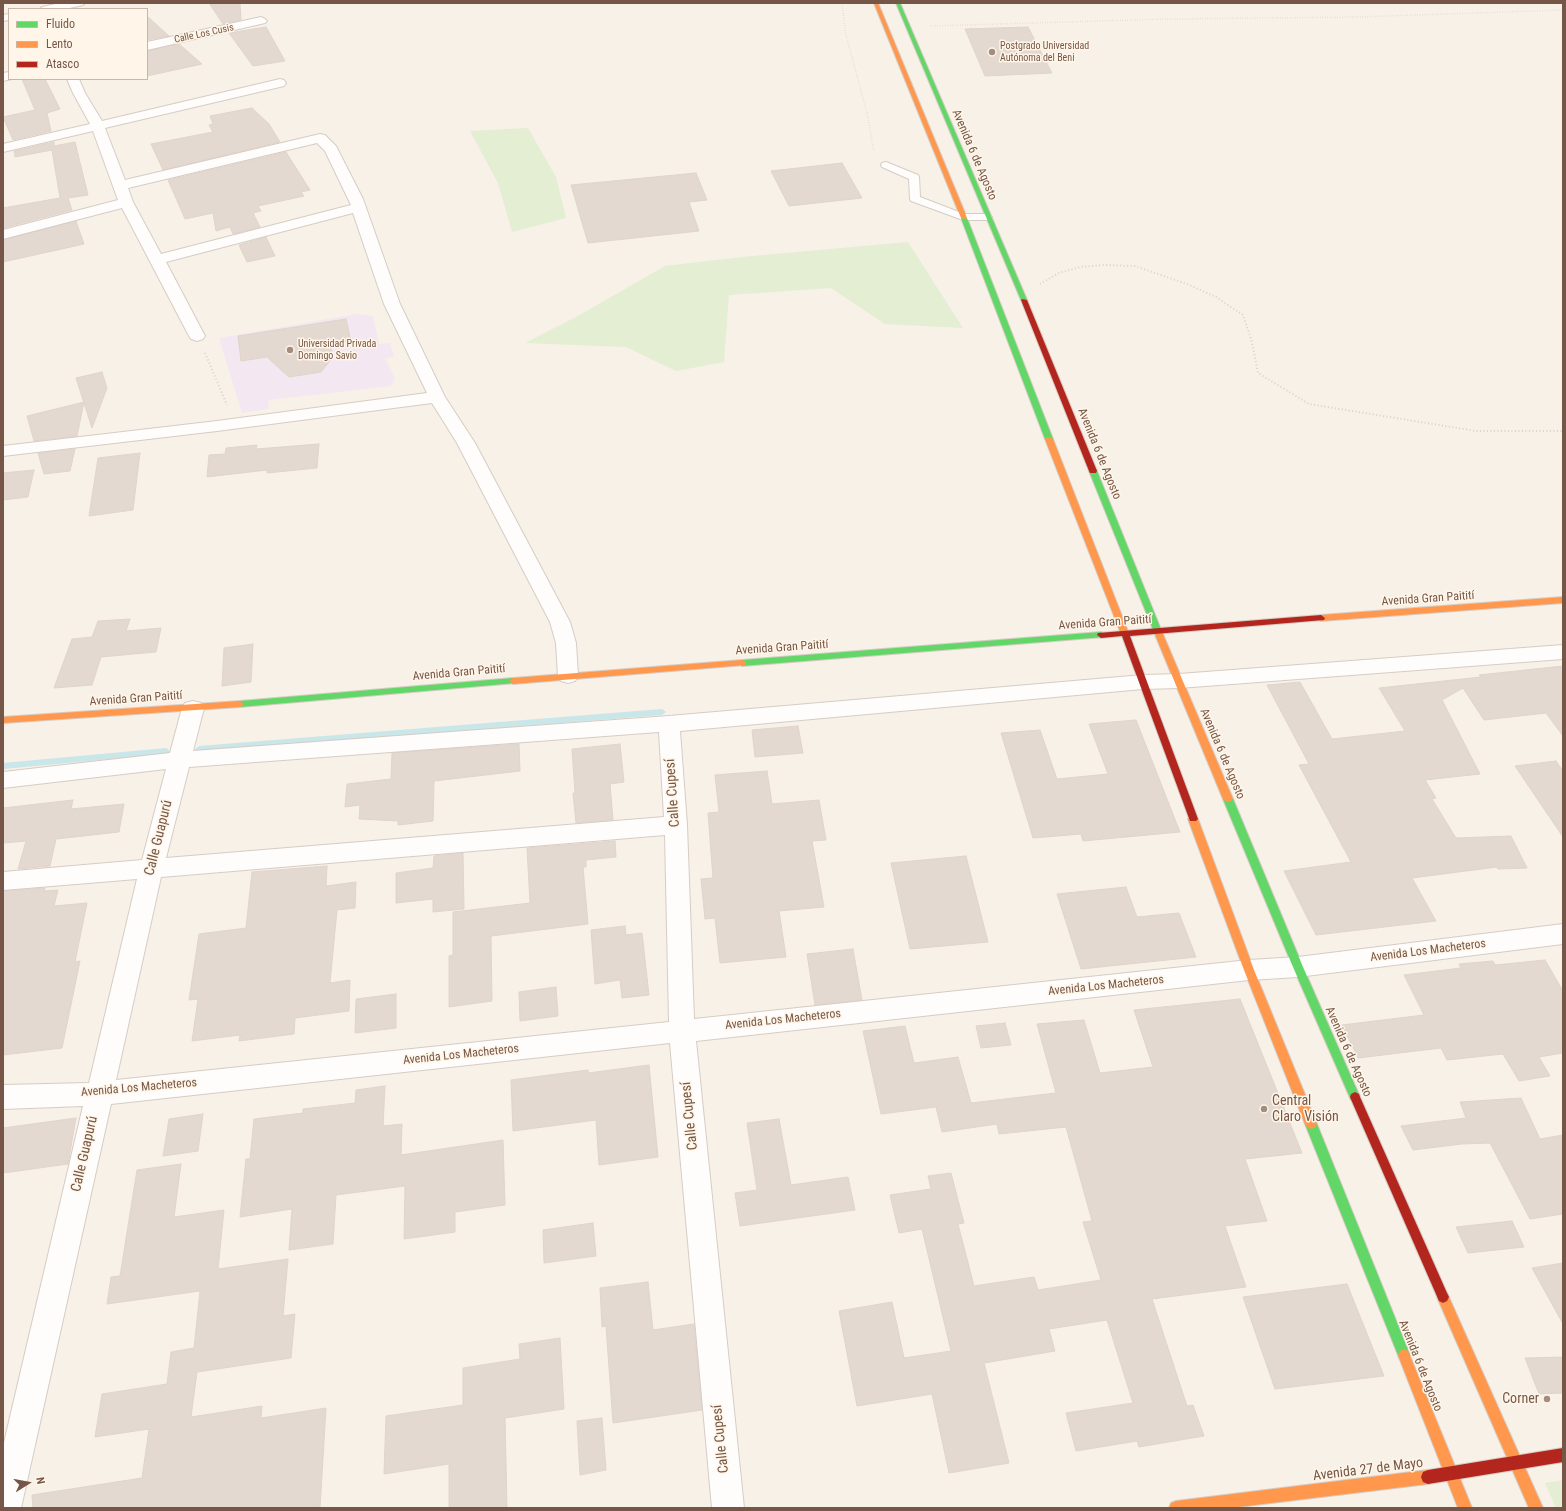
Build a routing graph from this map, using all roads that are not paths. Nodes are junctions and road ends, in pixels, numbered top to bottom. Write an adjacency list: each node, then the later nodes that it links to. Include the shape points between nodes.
1 (79, 3): 4 (street)
2 (876, 3): 9 (main road, Avenida 6 de Agosto)
3 (898, 3): 9 (main road, Avenida 6 de Agosto, via 908,27)
4 (51, 8)
5 (261, 22): 6 (street, Calle Los Cusis)
6 (148, 46)
7 (73, 80): 10 (street)
8 (280, 83): 10 (street)
9 (921, 85): 12 (main road, Avenida 6 de Agosto); 12 (main road, Avenida 6 de Agosto)
10 (98, 126): 11 (street); 14 (street)
11 (3, 148)
12 (948, 152): 17 (main road, Avenida 6 de Agosto); 18 (main road, Avenida 6 de Agosto)
13 (886, 165): 17 (lane, via 914,177 915,199)
14 (119, 186): 15 (street); 16 (street, via 320,138 331,149)
15 (126, 202): 19 (street); 20 (street)
16 (358, 207): 20 (street); 22 (street, via 392,304)
17 (963, 217): 18 (lane); 26 (main road, Avenida 6 de Agosto, via 1057,448)
18 (987, 217): 25 (main road, Avenida 6 de Agosto, via 1021,294 1080,448)
19 (3, 235)
20 (156, 260): 21 (street)
21 (197, 336)
22 (436, 397): 23 (street); 28 (street, via 466,442 560,622 566,643)
23 (3, 451)
24 (1563, 600): 25 (main road, Avenida Gran Paitití)
25 (1158, 632): 26 (main road, Avenida Gran Paitití); 29 (main road, Avenida 6 de Agosto)
26 (1125, 634): 28 (main road, Avenida Gran Paitití); 30 (main road, Avenida 6 de Agosto)
27 (1563, 652): 29 (street)
28 (568, 676): 31 (main road, Avenida Gran Paitití)
29 (1179, 681): 30 (street); 40 (main road, Avenida 6 de Agosto)
30 (1143, 682): 33 (street); 41 (main road, Avenida 6 de Agosto)
31 (193, 708): 32 (main road, Avenida Gran Paitití); 34 (street, Calle Guapurú)
32 (3, 720)
33 (669, 724): 34 (street); 36 (street, Calle Cupesí)
34 (179, 760): 35 (street); 37 (street, Calle Guapurú)
35 (3, 780)
36 (676, 825): 37 (street); 42 (street, Calle Cupesí)
37 (151, 870): 38 (street); 43 (street, Calle Guapurú)
38 (3, 881)
39 (1563, 934): 40 (street, Avenida Los Macheteros)
40 (1298, 967): 41 (street, Avenida Los Macheteros); 46 (main road, Avenida 6 de Agosto)
41 (1249, 970): 42 (street, Avenida Los Macheteros); 47 (main road, Avenida 6 de Agosto)
42 (682, 1031): 43 (street, Avenida Los Macheteros); 49 (street, Calle Cupesí)
43 (99, 1094): 44 (street, Avenida Los Macheteros); 48 (street, Calle Guapurú)
44 (3, 1097)
45 (1563, 1455): 46 (main road, Avenida 27 de Mayo)
46 (1516, 1462): 47 (main road, Avenida 27 de Mayo); 52 (main road, Avenida 6 de Agosto)
47 (1450, 1474): 50 (main road, Avenida 27 de Mayo); 51 (main road, Avenida 6 de Agosto)
48 (5, 1508)
49 (728, 1508)
50 (1176, 1508)
51 (1465, 1508)
52 (1536, 1508)

